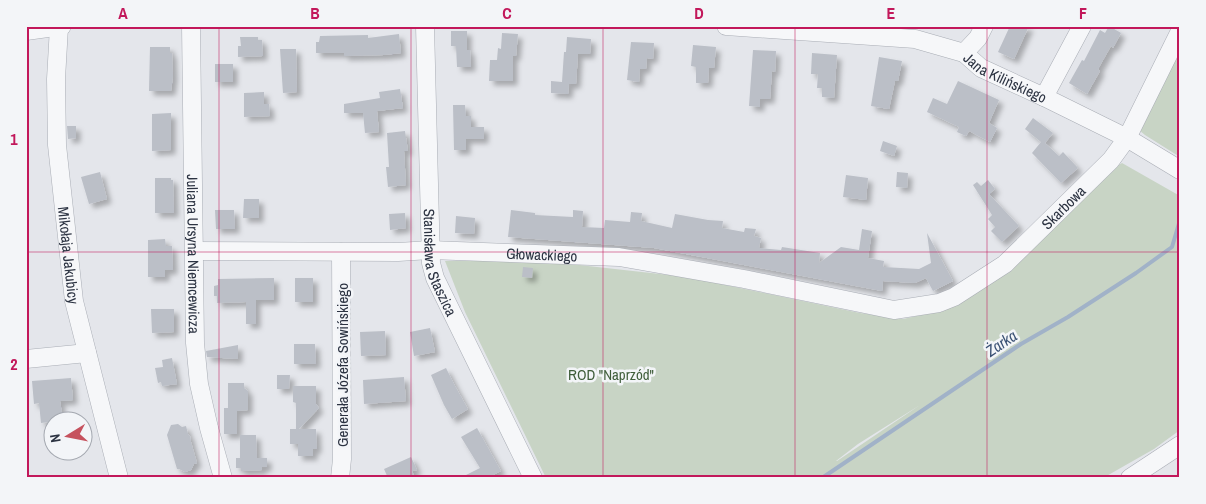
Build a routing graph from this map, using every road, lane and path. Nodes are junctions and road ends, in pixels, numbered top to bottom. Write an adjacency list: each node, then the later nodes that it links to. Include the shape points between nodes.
1 (61, 26): 7 (street); 17 (street, Mikołaja Jakubicy, via 56,79 57,145 74,301)
2 (190, 26): 14 (street, Juliana Ursyna Niemcewicza)
3 (425, 26): 13 (street, Stanisława Staszica)
4 (726, 26): 9 (street, Jana Kilińskiego, via 915,40)
5 (984, 26): 9 (street)
6 (1082, 26): 10 (street)
7 (26, 31)
8 (1180, 31): 11 (street, Skarbowa)
9 (964, 53): 10 (street, Jana Kilińskiego, via 981,68)
10 (1044, 97): 11 (street, Jana Kilińskiego)
11 (1127, 138): 12 (street, Jana Kilińskiego); 16 (street, Skarbowa, via 1111,160 1005,264 939,303 894,310)
12 (1180, 170)
13 (430, 250): 15 (street, Głowackiego); 16 (street, Głowackiego, via 620,257); 23 (street, Stanisława Staszica, via 436,278)
14 (194, 251): 15 (street, Głowackiego); 21 (street, Juliana Ursyna Niemcewicza, via 199,384)
15 (341, 252): 22 (street, Generała Józefa Sowińskiego)
16 (884, 308)
17 (87, 353): 18 (street); 20 (street, Mikołaja Jakubicy)
18 (26, 359)
19 (1180, 445): 24 (street)
20 (119, 478)
21 (223, 478)
22 (340, 478)
23 (533, 478)
24 (1130, 478)

